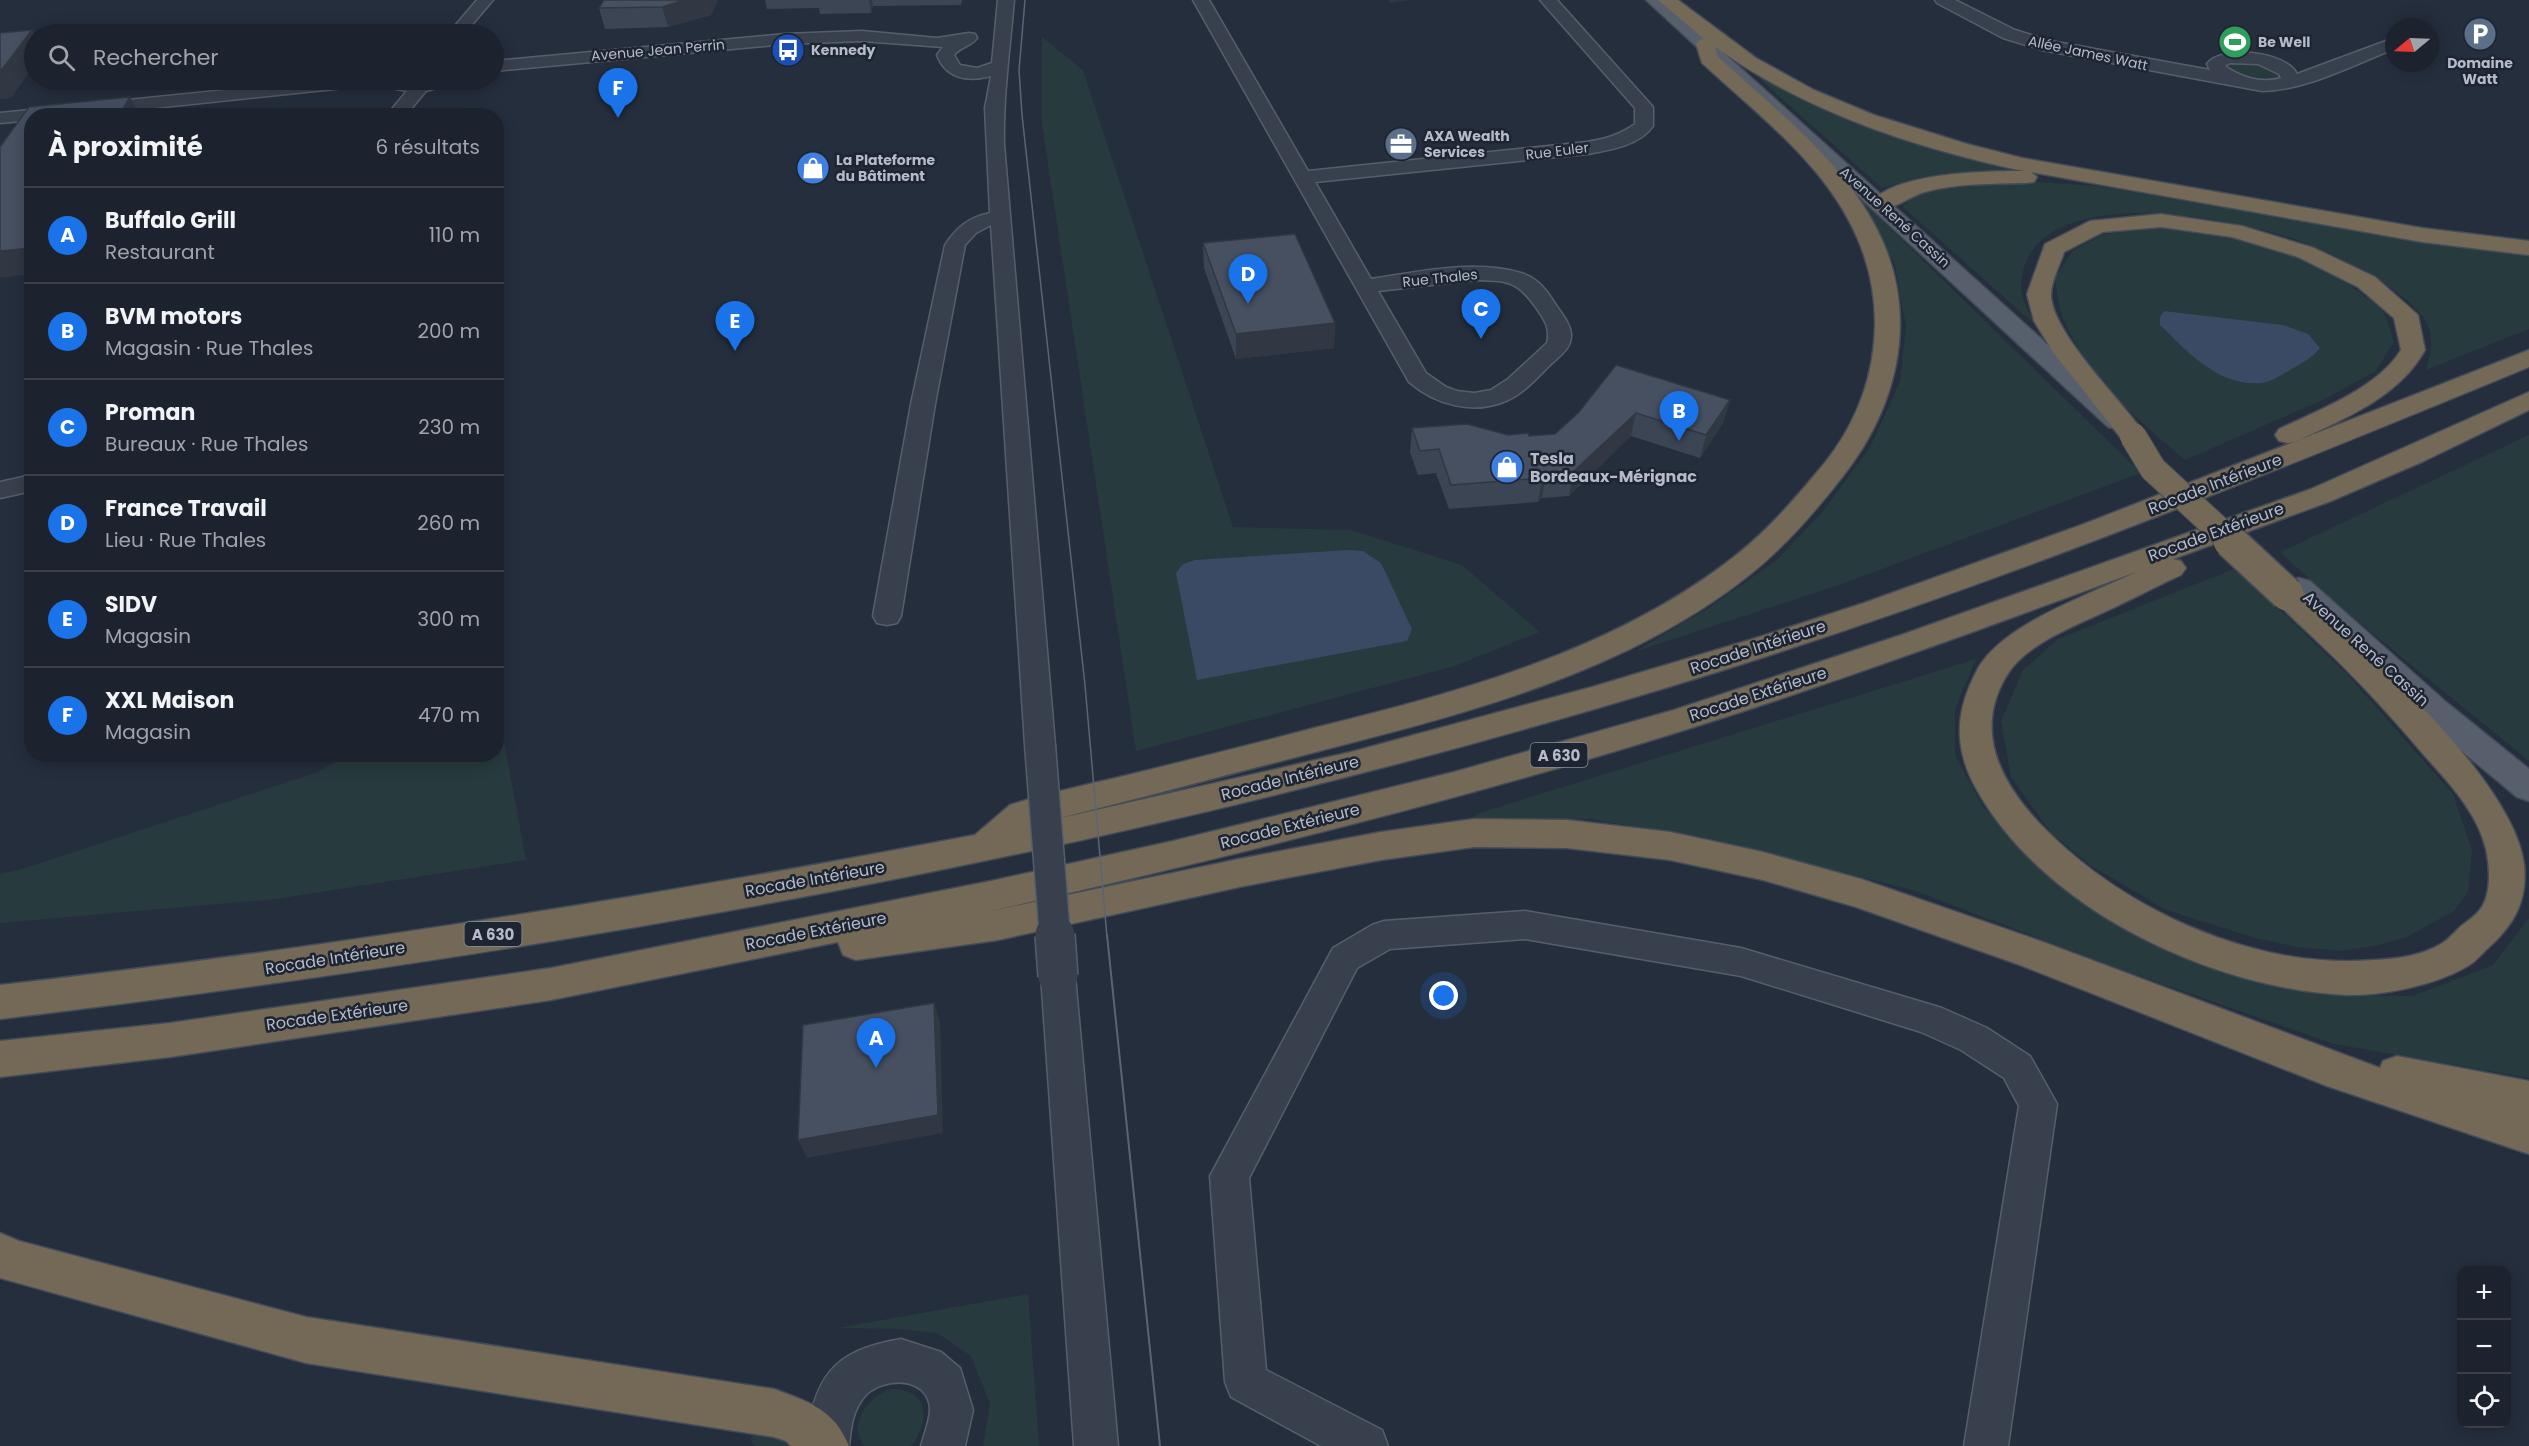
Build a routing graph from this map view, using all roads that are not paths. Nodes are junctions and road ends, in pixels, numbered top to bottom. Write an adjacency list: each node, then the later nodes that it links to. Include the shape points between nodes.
1 (485, 0): 9 (street)
2 (991, 0): 12 (street)
3 (1006, 0): 12 (street)
4 (1201, 0): 27 (street, Rue Thales)
5 (1548, 0): 27 (street, Rue Euler, via 1644,107 1644,126 1633,136 1587,148)
6 (1655, 0): 13 (main road, Avenue René Cassin)
7 (1667, 0): 30 (highway, via 1727,47 1793,88 1863,117 1966,151)
8 (1943, 0): 19 (street, Allée James Watt, via 2009,34 2048,46)
9 (465, 24)
10 (963, 39): 11 (street, Avenue Jean Perrin); 12 (street, Avenue Jean Perrin); 15 (street, via 948,49)
11 (828, 40): 15 (street, Avenue Jean Perrin, via 919,47); 16 (street, Avenue Jean Perrin); 18 (street, Avenue Jean Perrin)
12 (994, 40): 17 (street)
13 (1705, 44): 28 (main road, Avenue René Cassin); 45 (highway, via 1709,59 1819,166 1849,204 1870,239 1883,275 1889,310 1882,381 1864,427 1833,474 1787,527 1726,579 1658,620 1546,672 1386,723 1022,814)
14 (2385, 46): 20 (street)
15 (945, 56): 17 (street, Avenue Jean Perrin, via 946,63 954,69 972,74)
16 (504, 65)
17 (992, 70): 29 (street, via 986,86 994,108)
18 (504, 73)
19 (2242, 81): 20 (street, Allée James Watt); 20 (street, via 2222,73 2216,64 2235,57 2270,62 2287,71 2290,80)
20 (2285, 83)
21 (275, 90): 23 (street)
22 (417, 90): 24 (street)
23 (98, 108)
24 (402, 108)
25 (24, 116): 26 (street)
26 (0, 118)
27 (1302, 177): 32 (street, Rue Thales)
28 (1881, 204): 30 (highway, via 1900,192 1935,184 2028,176 2078,180 2377,231); 35 (main road, Avenue René Cassin)
29 (1000, 218): 41 (street, via 982,219 964,230 955,244); 55 (street, bridge)
30 (2422, 235): 31 (highway)
31 (2529, 248)
32 (1366, 285): 32 (street, Rue Thales, via 1417,377 1428,388 1455,398 1487,399 1509,390 1558,345 1561,335 1558,324 1531,286 1508,275 1478,273)
33 (2529, 358): 39 (highway, Rocade Intérieure / A 630)
34 (2529, 400): 38 (highway, Rocade Extérieure / A 630)
35 (2133, 436): 39 (highway, via 2060,344 2039,295 2041,273 2049,254 2064,240 2083,231 2109,224 2160,220 2225,228 2271,239 2356,276 2401,310 2412,329 2414,349 2404,366 2368,393 2312,424); 40 (highway, bridge, via 2153,469)
36 (24, 485): 37 (street)
37 (0, 490)
38 (2321, 495): 40 (highway, via 2064,618 2022,642 1993,671 1980,700 1974,729 1982,770 2007,811 2080,883 2128,913 2186,942 2294,973 2368,979 2412,973 2479,939 2499,913 2507,888 2505,853 2490,815 2454,767); 46 (highway, Rocade Extérieure / A 630, via 1904,645 1682,718 1454,785 991,896)
39 (2051, 548): 45 (highway, Rocade Intérieure / A 630, via 1655,680 1172,808)
40 (2293, 591): 42 (main road, Avenue René Cassin)
41 (887, 616)
42 (2433, 710): 43 (main road, Avenue René Cassin); 44 (main road, Avenue René Cassin)
43 (2529, 788)
44 (2529, 808)
45 (983, 848): 47 (highway, Rocade Intérieure / A 630, via 616,915 180,981)
46 (551, 984): 48 (highway, via 998,925 1381,846 1474,833 1567,834 1670,846 1764,866 1861,894 2033,954); 49 (highway, Rocade Extérieure / A 630, via 170,1040)
47 (0, 1002)
48 (2276, 1047): 50 (highway); 51 (highway, via 2341,1073)
49 (0, 1059)
50 (2529, 1099)
51 (2529, 1135)
52 (0, 1255): 53 (highway, via 306,1340 774,1413 802,1423)
53 (826, 1446): 54 (street, via 830,1413 849,1382 885,1361 905,1359 938,1374 948,1390 952,1410)
54 (943, 1446)
55 (1096, 1446)
56 (1366, 1446): 57 (street, via 1246,1382 1229,1176 1346,958 1384,934 1525,925 1741,962 1929,1019 1974,1039 2017,1067 2038,1104)
57 (1986, 1446)

